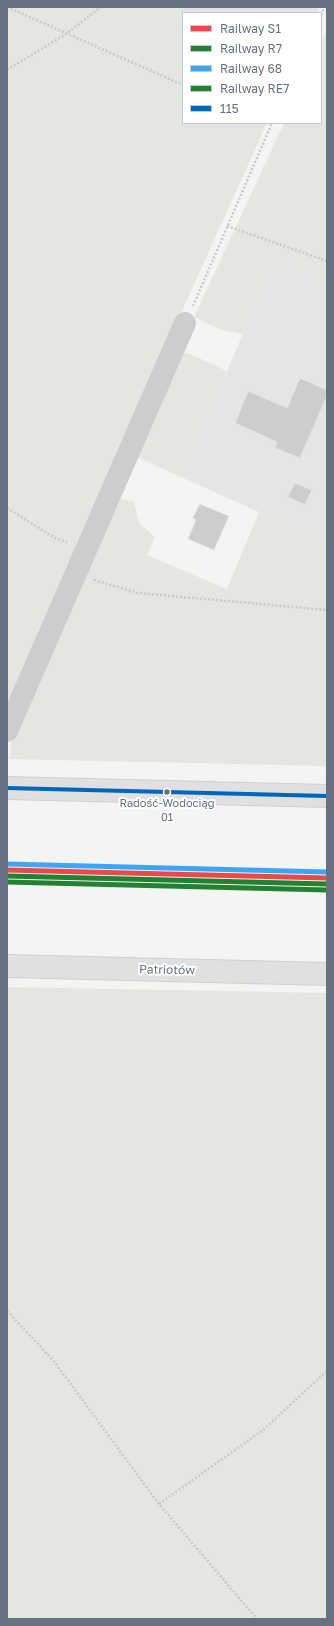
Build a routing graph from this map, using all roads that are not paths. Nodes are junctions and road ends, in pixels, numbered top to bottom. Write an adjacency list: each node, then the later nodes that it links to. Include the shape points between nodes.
1 (185, 323): 2 (lane)
2 (7, 731)
3 (7, 788): 4 (main road)
4 (327, 796)
5 (7, 966): 6 (main road, Patriotów)
6 (327, 974)

